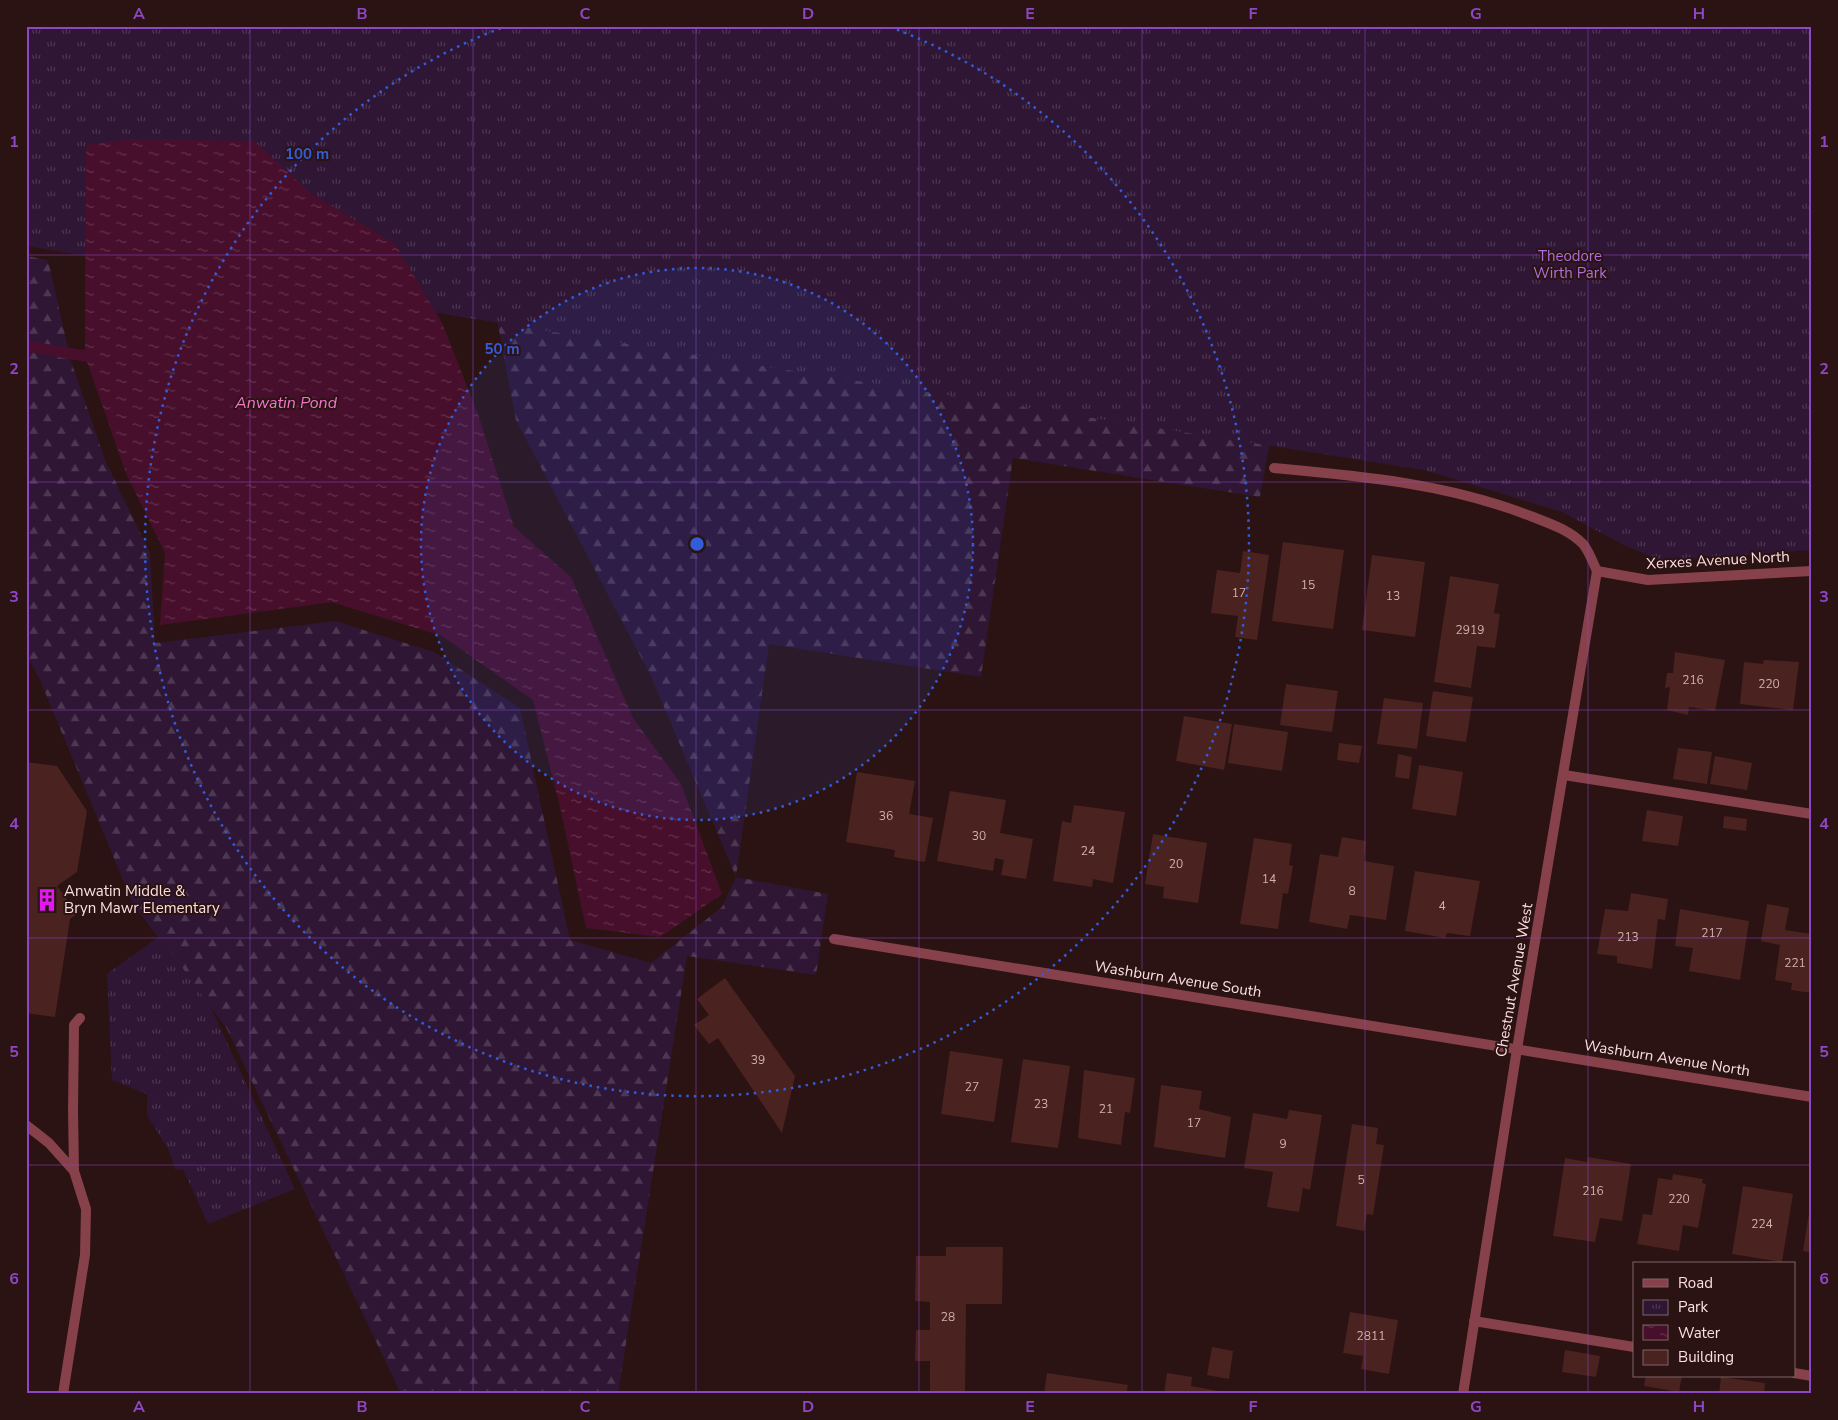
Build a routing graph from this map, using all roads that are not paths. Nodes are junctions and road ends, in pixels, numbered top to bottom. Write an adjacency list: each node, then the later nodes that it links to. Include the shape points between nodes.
1 (1274, 468): 3 (street, via 1388,479 1512,508 1561,528 1583,545)
2 (1812, 570): 3 (street, Xerxes Avenue North, via 1648,580)
3 (1597, 571): 4 (street, Chestnut Avenue West)
4 (1564, 775): 5 (street); 8 (street, Chestnut Avenue West)
5 (1812, 814)
6 (834, 939): 8 (street, Washburn Avenue South)
7 (80, 1018): 11 (street, via 74,1025)
8 (1517, 1049): 9 (street, Washburn Avenue North); 12 (street, Chestnut Avenue West)
9 (1812, 1097)
10 (26, 1125): 11 (street, via 49,1143)
11 (74, 1171): 16 (street, via 86,1209 85,1255)
12 (1474, 1321): 13 (street); 17 (street, Chestnut Avenue West)
13 (1633, 1347)
14 (1796, 1373): 15 (street)
15 (1812, 1376)
16 (63, 1394)
17 (1463, 1394)

